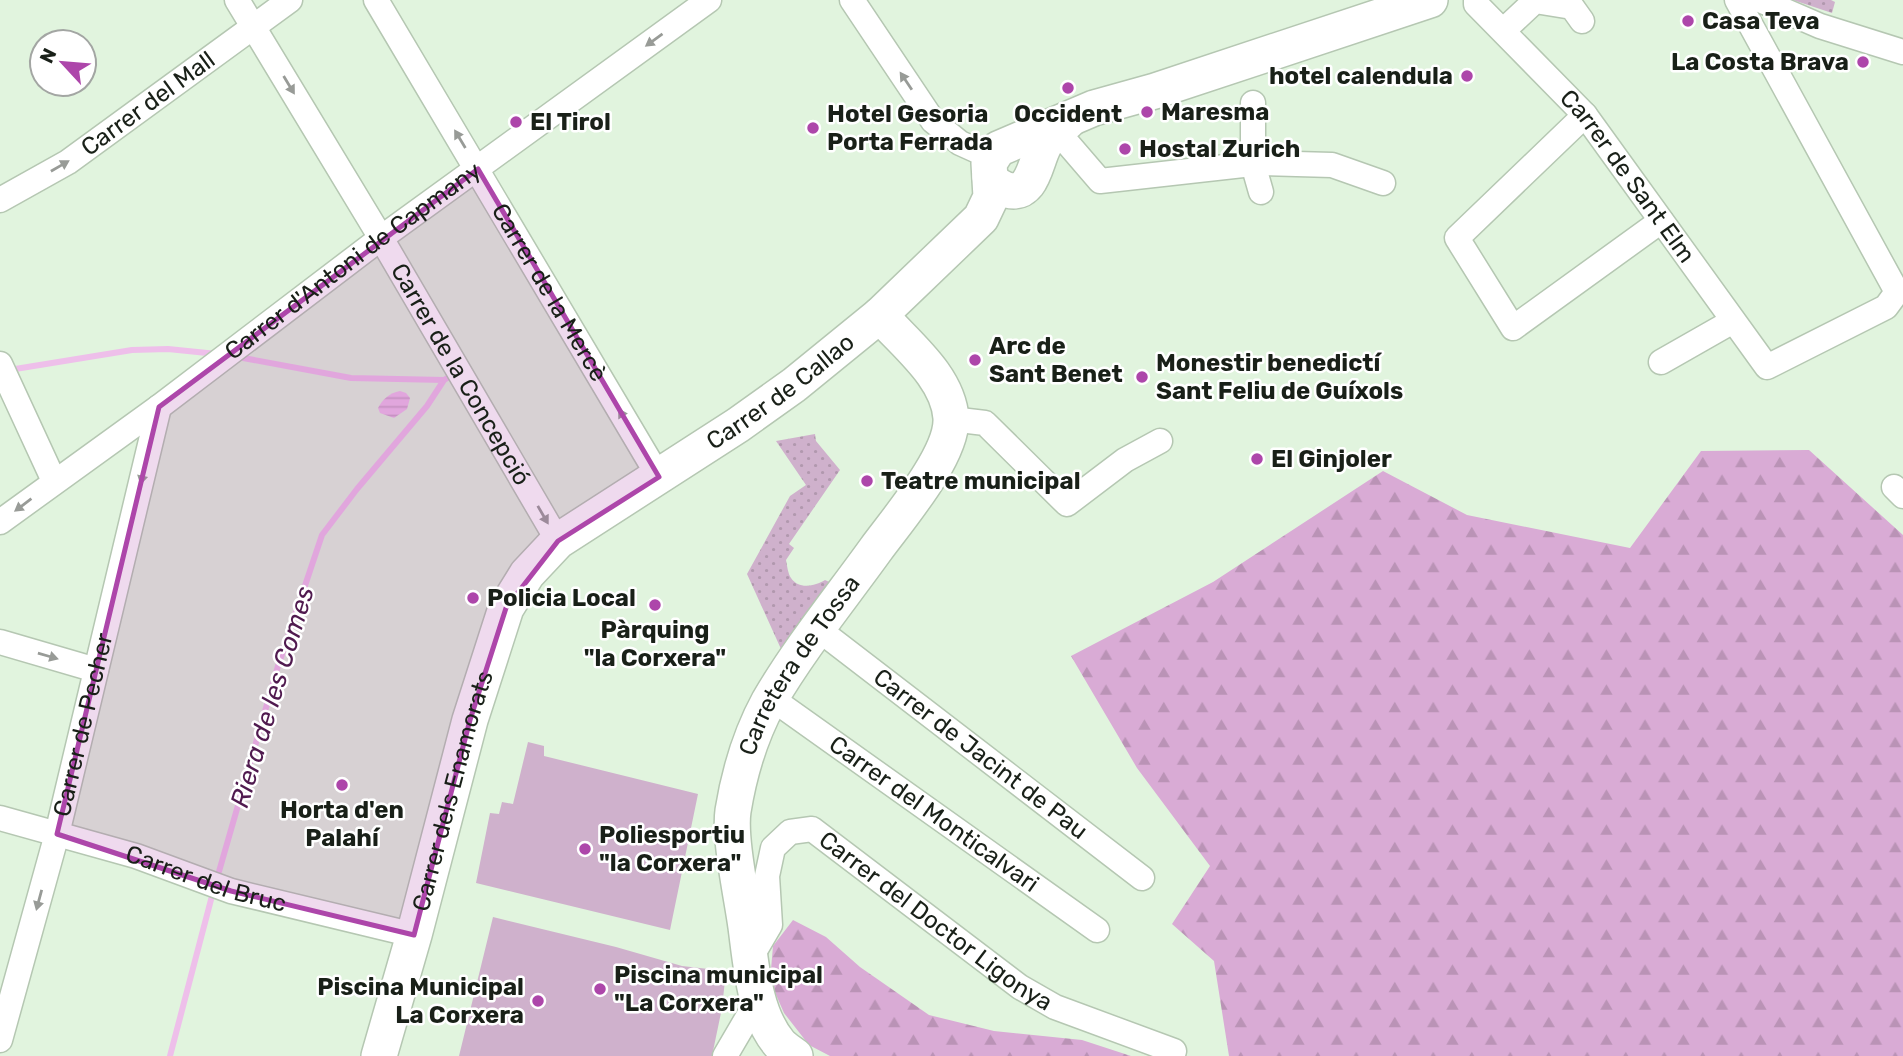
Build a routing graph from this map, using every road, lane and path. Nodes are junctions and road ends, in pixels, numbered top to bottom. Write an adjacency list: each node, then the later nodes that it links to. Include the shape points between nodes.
1 (237, 0): 11 (street, Carrer de la Concepció)
2 (290, 0): 11 (street, Carrer del Mall)
3 (376, 0): 19 (street, Carrer de la Mercè, one-way to 3)
4 (709, 0): 19 (street, Carrer d'Antoni de Capmany, one-way to 19)
5 (852, 0): 18 (street, one-way to 5, via 960,143 933,121)
6 (1430, 0): 16 (main road, Carrer de Callao, via 1094,108)
7 (1476, 0): 12 (street, Carrer de Sant Elm)
8 (1737, 0): 26 (street, Carrer de Sant Elm, via 1897,292 1886,307 1767,367)
9 (1760, 0): 13 (street, via 1820,26)
10 (1582, 21): 12 (street, via 1572,7 1535,1)
11 (253, 27): 22 (street, Carrer del Mall, one-way to 11, via 68,162); 24 (street, Carrer de la Concepció, one-way to 24)
12 (1504, 30): 15 (street, Carrer de Sant Elm)
13 (1903, 52)
14 (1253, 103): 17 (street)
15 (1585, 115): 23 (street, Carrer de Sant Elm); 23 (street, via 1457,238 1513,328)
16 (1064, 125): 17 (street, via 1100,181); 18 (main road, Carrer de Callao)
17 (1253, 164): 20 (street, via 1332,165); 21 (street)
18 (1007, 168): 25 (main road, Carrer de Callao, via 981,218)
19 (478, 169): 24 (street, Carrer d'Antoni de Capmany); 32 (street, Carrer de la Mercè, one-way to 19)
20 (1383, 183)
21 (1261, 192)
22 (0, 200)
23 (1661, 221): 26 (street, Carrer de Sant Elm)
24 (381, 238): 29 (street, Carrer d'Antoni de Capmany); 35 (street, Carrer de la Concepció, one-way to 35)
25 (880, 315): 30 (main road, via 945,392); 32 (main road, Carrer de Callao, via 768,405)
26 (1733, 321): 27 (street)
27 (1661, 362)
28 (5, 374): 33 (street)
29 (159, 407): 33 (street, Carrer d'Antoni de Capmany); 38 (street, Carrer de Pecher, one-way to 38)
30 (951, 419): 31 (street, via 985,423 1067,504); 36 (main road, Carretera de Tossa, via 929,476)
31 (1160, 440)
32 (659, 477): 35 (main road, Carrer de Callao)
33 (54, 481): 34 (street, Carrer d'Antoni de Capmany, one-way to 34)
34 (0, 523)
35 (558, 541): 44 (main road, Carrer dels Enamorats, via 527,575 506,608 470,720)
36 (818, 629): 39 (main road, Carretera de Tossa); 42 (street, Carrer de Jacint de Pau)
37 (0, 642): 38 (street, one-way to 38)
38 (96, 670): 41 (street, Carrer de Pecher)
39 (771, 698): 43 (street, Carrer del Monticalvari); 45 (main road, Carretera de Tossa, via 748,752 733,814)
40 (0, 818): 41 (street, Carrer del Bruc)
41 (57, 834): 44 (street, Carrer del Bruc, via 136,856 231,891); 47 (street, Carrer de Pecher, one-way to 47)
42 (1142, 878)
43 (1097, 930)
44 (414, 935): 49 (main road, Carrer dels Enamorats)
45 (750, 959): 46 (main road, Carretera de Tossa); 48 (street, Carrer del Doctor Ligonya, via 770,925 767,876 773,848 790,832 812,829 1020,988 1055,1007)
46 (758, 998): 50 (street); 51 (main road, Carretera de Tossa, via 779,1044)
47 (0, 1040)
48 (1174, 1051)
49 (379, 1056)
50 (725, 1056)
51 (795, 1056)

